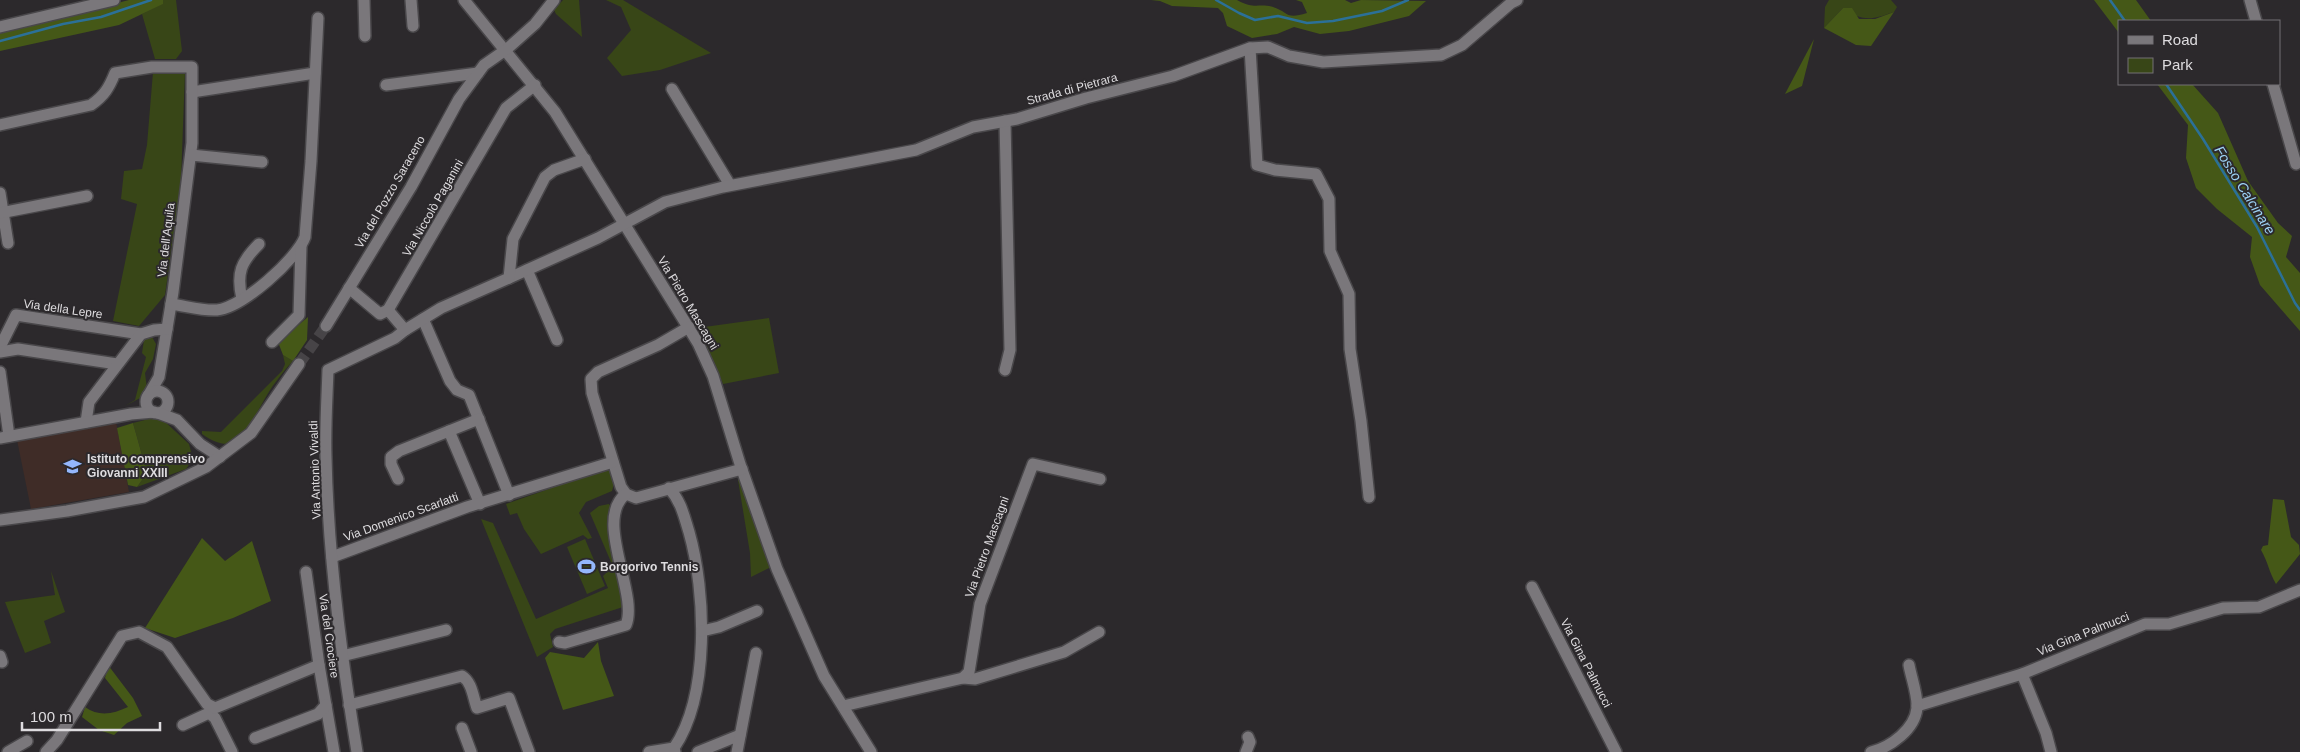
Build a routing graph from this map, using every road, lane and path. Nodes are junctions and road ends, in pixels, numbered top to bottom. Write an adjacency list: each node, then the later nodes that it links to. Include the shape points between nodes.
1 (114, 0): 11 (street)
2 (364, 0): 12 (street)
3 (411, 0): 10 (street)
4 (464, 0): 14 (street, Via Pietro Mascagni)
5 (554, 0): 14 (street, Via del Pozzo Saraceno)
6 (1517, 0): 13 (street, Strada di Pietrara, via 1462,45 1441,55 1323,62 1289,56 1268,48)
7 (2250, 0): 9 (street)
8 (318, 18): 16 (street)
9 (2256, 20)
10 (413, 26)
11 (0, 27)
12 (365, 36)
13 (1250, 48): 22 (street, Strada di Pietrara, via 1173,76); 74 (street, via 1257,165 1316,174 1329,199 1330,251 1349,294 1350,349 1362,421)
14 (507, 50): 15 (street, Via del Pozzo Saraceno, via 484,65); 17 (street, Via Pietro Mascagni)
15 (478, 73): 19 (street); 38 (street, Via del Pozzo Saraceno, via 459,99 411,187)
16 (315, 74): 21 (street); 35 (street, via 311,170 305,237)
17 (535, 85): 25 (street, Via Pietro Mascagni); 41 (street, Via Niccolò Paganini, via 506,108)
18 (2273, 85): 27 (street)
19 (386, 86)
20 (672, 89): 28 (street)
21 (192, 92): 23 (street, Via dell'Aquila, via 192,67 152,67 115,73 109,88 91,105); 24 (street, Via dell'Aquila)
22 (1005, 121): 28 (street, Strada di Pietrara, via 973,127 916,150); 54 (street, via 1010,350)
23 (0, 125)
24 (191, 155): 26 (street); 39 (street, Via dell'Aquila)
25 (585, 159): 32 (street, Via Pietro Mascagni); 37 (street, via 554,170 545,177 513,239)
26 (262, 162)
27 (2296, 164)
28 (730, 185): 32 (street, Strada di Pietrara, via 665,202)
29 (0, 193): 31 (street)
30 (87, 196): 31 (street)
31 (2, 212): 33 (street)
32 (624, 224): 36 (street, Via Antonio Vivaldi); 44 (street, Via Pietro Mascagni)
33 (8, 243)
34 (259, 244): 40 (street, via 242,264 239,284)
35 (301, 246): 40 (street, via 262,285); 49 (street, via 299,315)
36 (527, 270): 37 (street, Via Antonio Vivaldi); 48 (street)
37 (509, 278): 42 (street, Via Antonio Vivaldi)
38 (349, 288): 41 (street, via 380,314); 43 (street, Via del Pozzo Saraceno)
39 (172, 298): 40 (street, via 218,310); 45 (street, Via dell'Aquila)
40 (242, 299)
41 (388, 310): 46 (street)
42 (423, 319): 46 (street, Via Antonio Vivaldi); 61 (street, via 450,381 457,390 469,395)
43 (326, 326)
44 (689, 327): 67 (street, via 598,372 591,379 592,393); 68 (street, Via Pietro Mascagni, via 713,376)
45 (167, 329): 47 (street); 56 (street, Via dell'Aquila)
46 (405, 330): 77 (street, Via Antonio Vivaldi, via 328,370 326,457)
47 (141, 334): 50 (street, Via della Lepre, via 16,315); 52 (street)
48 (557, 340)
49 (272, 342)
50 (0, 347)
51 (0, 352): 52 (street, via 18,349)
52 (117, 364): 63 (street, via 88,402)
53 (299, 364): 66 (street, via 251,433)
54 (1005, 370)
55 (0, 372): 65 (street)
56 (159, 377): 57 (street); 58 (street, Via dell'Aquila)
57 (165, 398): 58 (street, via 157,391); 59 (street, via 166,408); 62 (street)
58 (148, 399): 59 (street, via 148,408); 60 (street)
59 (156, 412): 60 (street); 62 (street)
60 (126, 414): 63 (street)
61 (479, 419): 64 (street); 73 (street)
62 (177, 420): 66 (street, via 200,444 205,458)
63 (86, 422): 65 (street)
64 (449, 431): 69 (street, via 391,457); 75 (street, Via Domenico Scarlatti)
65 (5, 437)
66 (215, 460): 76 (street, via 144,497 67,512)
67 (614, 462): 72 (street); 73 (street, Via Domenico Scarlatti)
68 (742, 469): 71 (street); 94 (street, Via Pietro Mascagni, via 777,569 824,676)
69 (398, 478)
70 (1100, 479): 91 (street, Via Pietro Mascagni, via 1033,464 980,604 969,672)
71 (669, 488): 72 (street, via 636,498); 83 (street, via 682,508 695,552)
72 (626, 494): 85 (street, via 618,500 614,516 630,616 626,625)
73 (510, 495): 75 (street, Via Domenico Scarlatti)
74 (1369, 497)
75 (480, 504): 77 (street, Via Domenico Scarlatti)
76 (0, 520)
77 (332, 557): 87 (street, Via Antonio Vivaldi)
78 (306, 572): 88 (street, Via del Crociere)
79 (1532, 587): 115 (street, Via Gina Palmucci)
80 (2300, 590): 90 (street, Via Gina Palmucci, via 2259,607 2223,608 2169,624 2145,624)
81 (757, 611): 83 (street)
82 (446, 630): 87 (street)
83 (702, 631): 102 (street, via 690,718)
84 (1099, 632): 91 (street, via 1064,652 975,679)
85 (559, 642)
86 (756, 653): 98 (street)
87 (342, 656): 93 (street, Via Antonio Vivaldi)
88 (318, 665): 92 (street, Via del Crociere); 104 (street, via 215,708 207,704 167,647 139,632 122,636)
89 (1909, 665): 95 (street)
90 (2022, 674): 95 (street, Via Gina Palmucci); 117 (street)
91 (963, 678): 94 (street)
92 (326, 705): 100 (street, via 318,714); 106 (street, Via del Crociere)
93 (349, 705): 107 (street, Via Antonio Vivaldi); 109 (street, via 462,676 470,687 477,708 509,698)
94 (843, 706): 113 (street, Via Pietro Mascagni)
95 (1917, 706): 116 (street, via 1914,721 1900,736)
96 (183, 725): 105 (street, via 210,714)
97 (462, 728): 108 (street)
98 (740, 735): 111 (street); 112 (street)
99 (1248, 737): 114 (street, via 1250,742)
100 (255, 738)
101 (27, 741): 103 (street)
102 (675, 750): 110 (street)
103 (8, 752)
104 (46, 752)
105 (232, 752)
106 (334, 752)
107 (357, 752)
108 (471, 752)
109 (529, 752)
110 (649, 752)
111 (698, 752)
112 (737, 752)
113 (871, 752)
114 (1246, 752)
115 (1616, 752)
116 (1871, 752)
117 (2051, 752)

